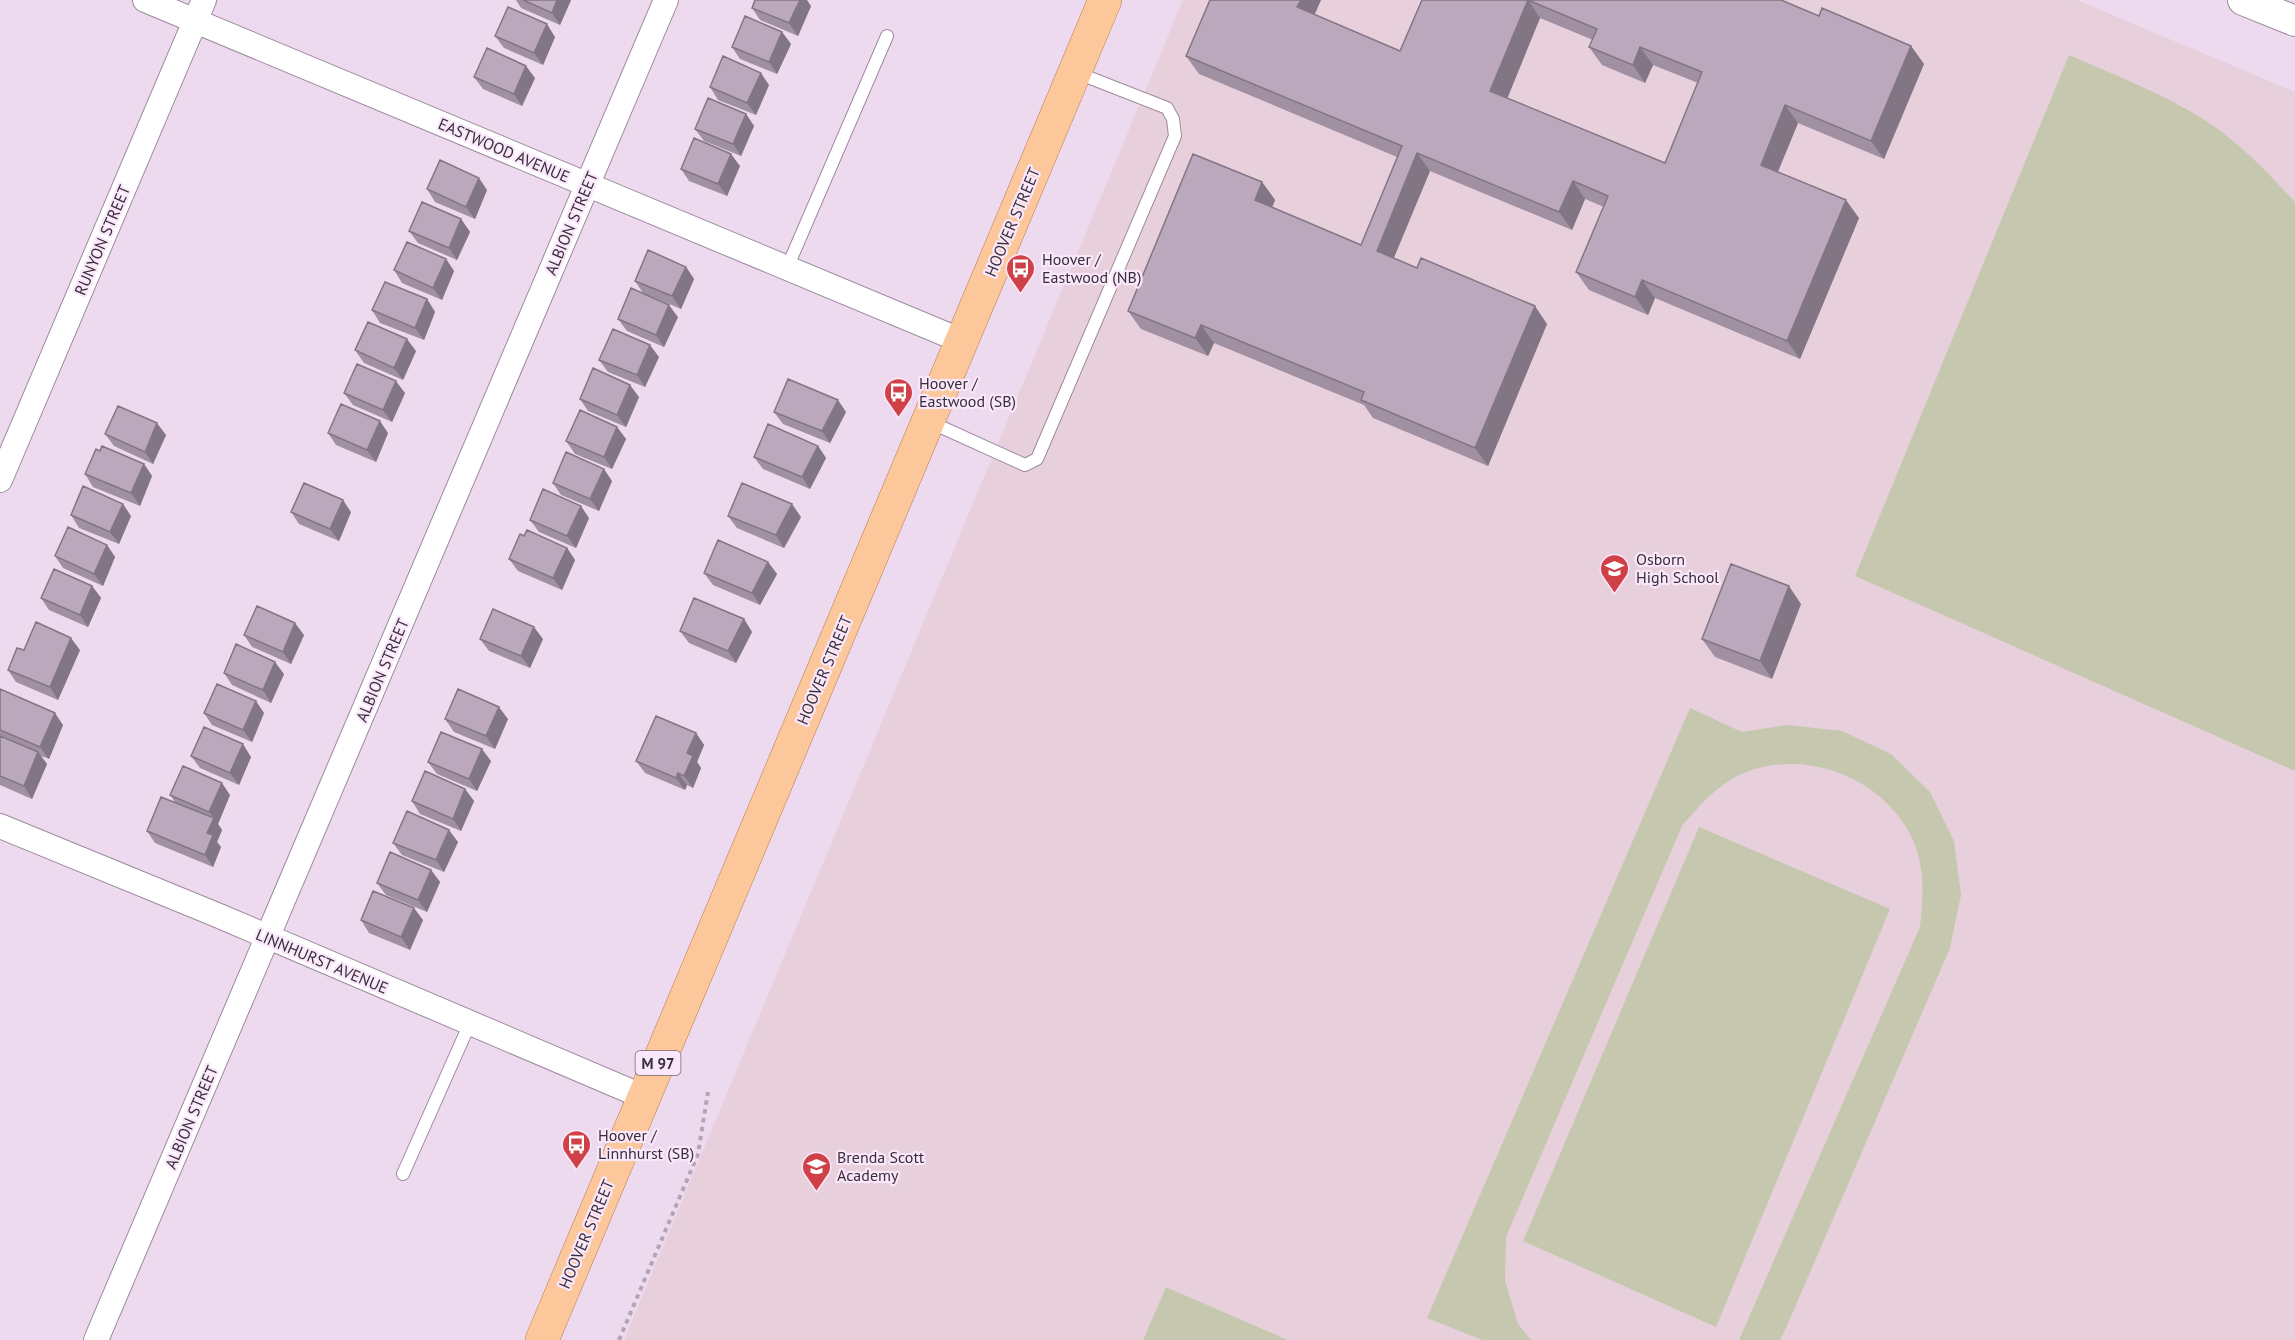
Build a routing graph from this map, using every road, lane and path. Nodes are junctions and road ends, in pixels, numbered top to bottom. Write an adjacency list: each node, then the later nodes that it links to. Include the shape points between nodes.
1 (145, 0): 5 (street, EASTWOOD AVENUE)
2 (666, 0): 9 (street, ALBION STREET)
3 (1105, 0): 8 (main road, HOOVER STREET / M 97)
4 (2243, 0): 6 (street)
5 (199, 10): 9 (street, EASTWOOD AVENUE); 13 (street, RUNYON STREET)
6 (2295, 21)
7 (887, 36): 10 (lane)
8 (1075, 72): 11 (main road, HOOVER STREET / M 97); 12 (lane, via 1167,108 1175,136 1171,147 1037,459 1025,465)
9 (587, 185): 10 (street, EASTWOOD AVENUE); 15 (street, ALBION STREET)
10 (787, 268): 11 (street, EASTWOOD AVENUE)
11 (962, 341): 12 (main road, HOOVER STREET / M 97)
12 (929, 421): 18 (main road, HOOVER STREET / M 97)
13 (0, 480)
14 (0, 826): 15 (street, LINNHURST AVENUE)
15 (268, 938): 16 (street, LINNHURST AVENUE); 20 (street, ALBION STREET)
16 (470, 1023): 18 (street, LINNHURST AVENUE); 19 (lane)
17 (708, 1092): 22 (path, via 698,1154)
18 (644, 1097): 21 (main road, HOOVER STREET / M 97)
19 (404, 1174)
20 (96, 1340)
21 (542, 1340)
22 (619, 1340)

